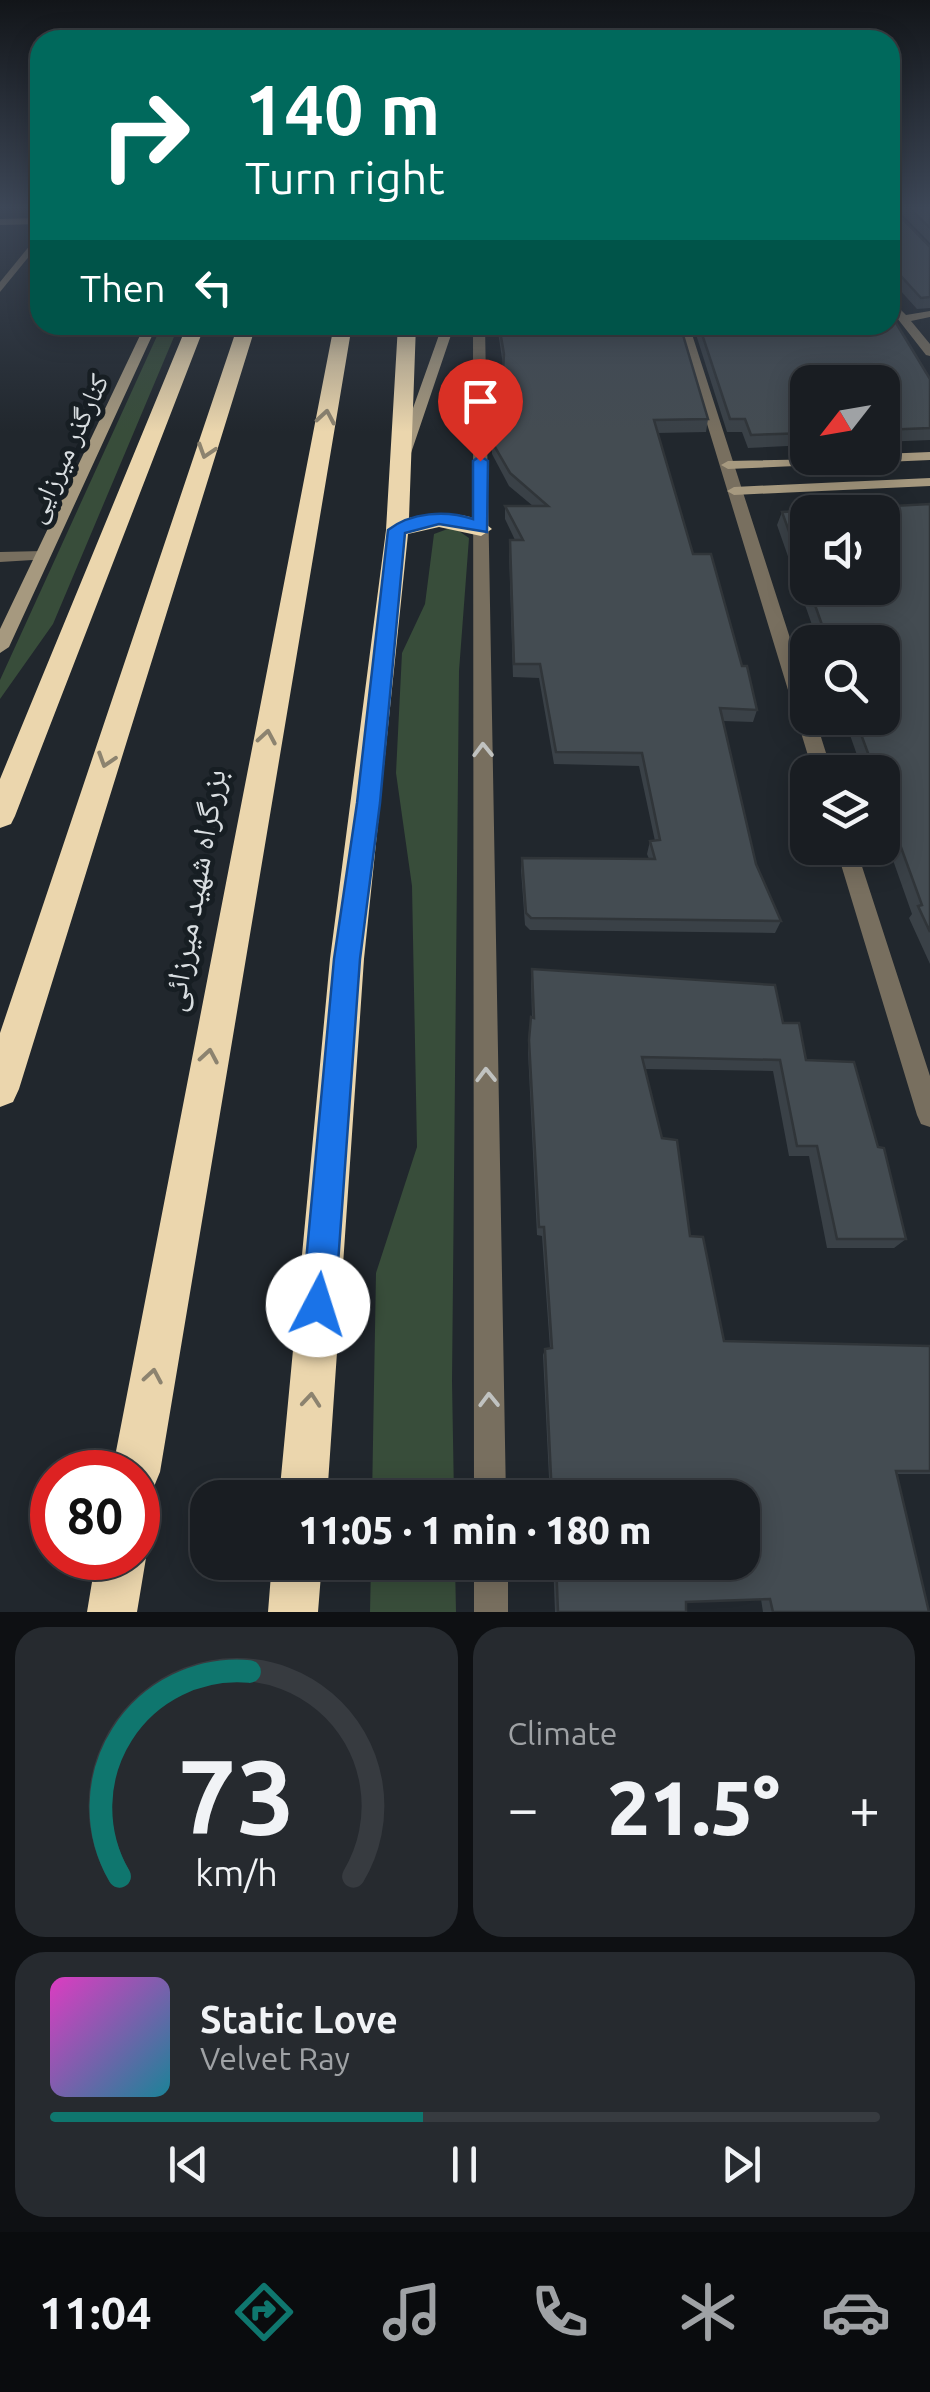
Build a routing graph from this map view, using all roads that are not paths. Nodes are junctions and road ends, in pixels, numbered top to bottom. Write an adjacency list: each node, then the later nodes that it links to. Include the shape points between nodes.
1 (930, 314): 3 (street)
2 (900, 315): 3 (street)
3 (903, 319): 12 (street)
4 (146, 335): 20 (street, کنارگذر میرزایی)
5 (192, 335): 24 (highway)
6 (243, 335): 26 (highway, one-way to 26)
7 (341, 335): 28 (highway, بزرگراه شهید میرزائی, one-way to 7)
8 (407, 335): 13 (highway)
9 (445, 335): 13 (street)
10 (479, 335): 18 (street)
11 (687, 335): 15 (street)
12 (930, 352)
13 (404, 455): 19 (highway)
14 (930, 456): 15 (street)
15 (728, 465): 17 (street)
16 (930, 482): 17 (street)
17 (734, 491): 23 (street)
18 (481, 529): 19 (highway, via 439,519); 30 (street, one-way to 18)
19 (397, 530): 29 (highway, one-way to 19, via 347,959)
20 (42, 556): 21 (street); 22 (street, کنارگذر میرزایی)
21 (0, 558)
22 (0, 647)
23 (817, 755)
24 (0, 816)
25 (851, 865): 27 (street)
26 (0, 1089)
27 (930, 1115)
28 (140, 1450)
29 (304, 1480)
30 (490, 1480)
31 (117, 1580): 34 (highway)
32 (296, 1580): 35 (highway)
33 (491, 1580): 36 (street)
34 (112, 1612)
35 (293, 1612)
36 (491, 1612)

